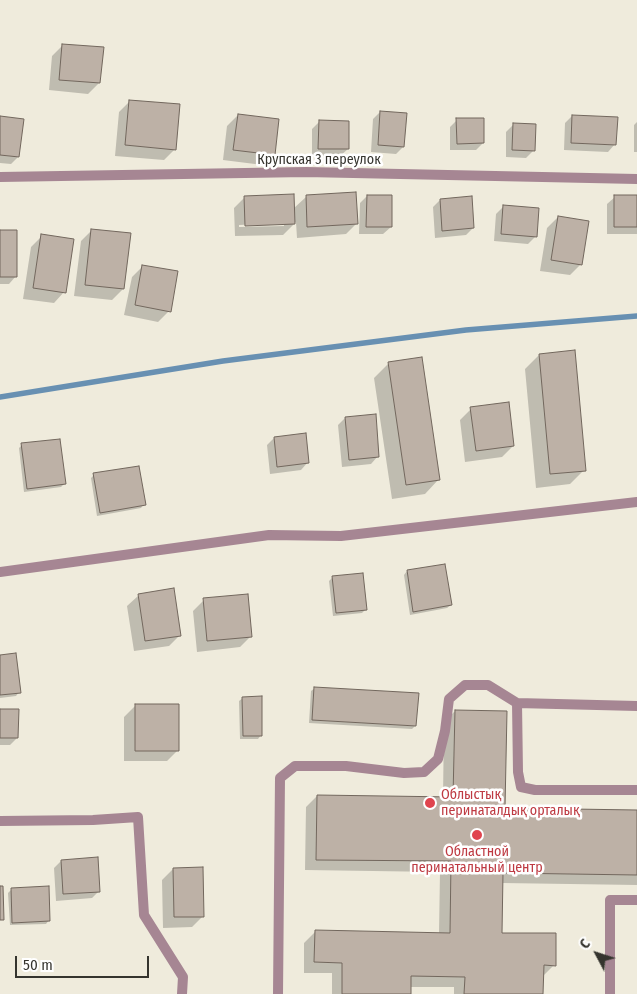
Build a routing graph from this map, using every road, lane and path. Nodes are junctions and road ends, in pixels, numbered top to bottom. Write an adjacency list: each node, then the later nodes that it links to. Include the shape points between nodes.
1 (0, 177): 2 (street, Крупская 3 переулок, via 306,172)
2 (637, 179)
3 (637, 502): 4 (street, via 341,536 269,535)
4 (0, 572)
5 (517, 703): 6 (street); 7 (street, via 521,787 535,790); 11 (street, via 488,684 464,686 449,699 438,759 424,772 295,766 280,778)
6 (637, 706)
7 (637, 790)
8 (0, 821): 10 (street, via 138,817 144,915 183,977)
9 (637, 900): 12 (street, via 610,900)
10 (182, 994)
11 (278, 994)
12 (610, 994)

